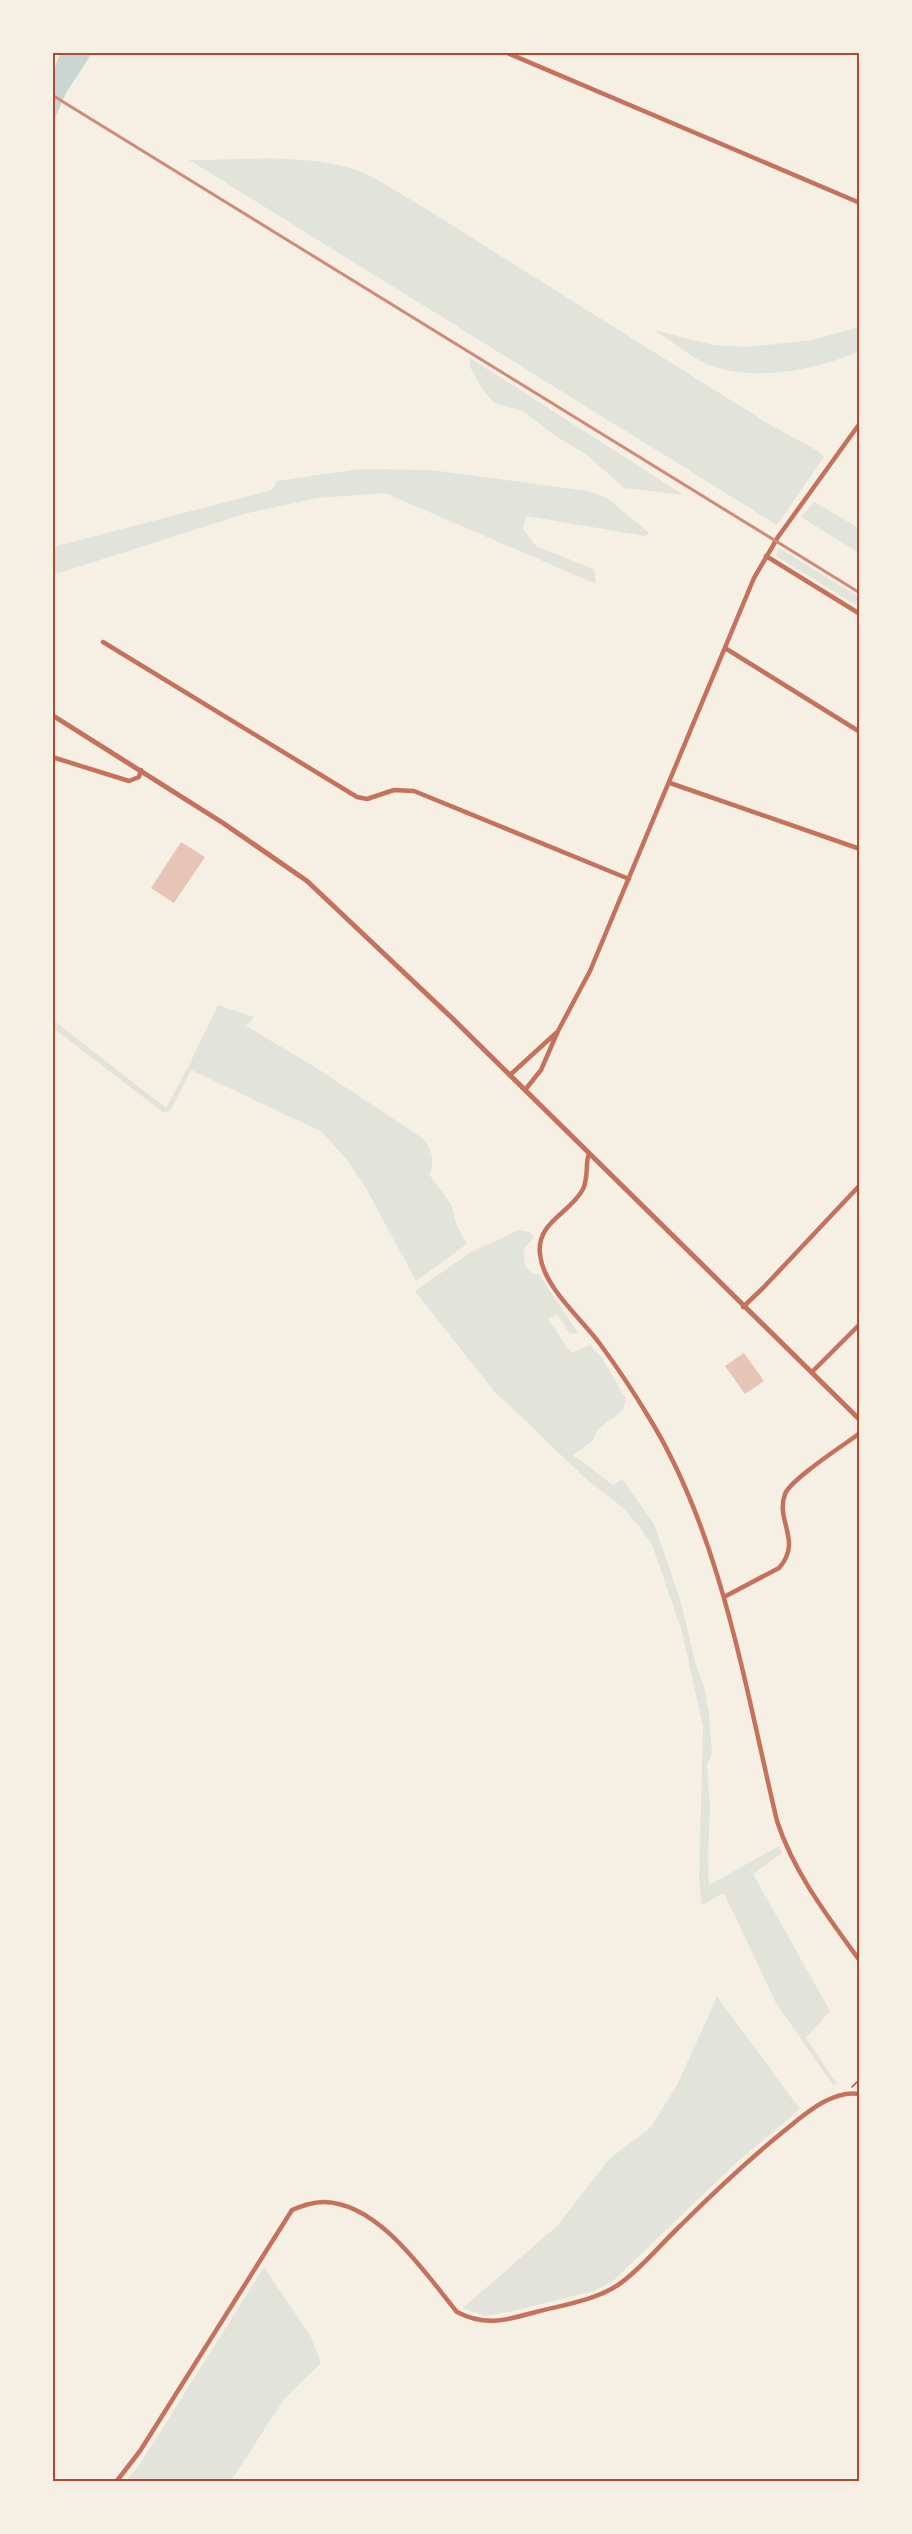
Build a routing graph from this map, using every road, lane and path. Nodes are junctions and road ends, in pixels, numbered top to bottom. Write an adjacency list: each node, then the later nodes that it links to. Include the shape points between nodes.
1 (505, 52): 2 (street)
2 (860, 203)
3 (860, 423): 4 (street)
4 (766, 556): 5 (street); 7 (street)
5 (860, 614)
6 (103, 642): 14 (street, via 357,797 367,799 394,790 414,790)
7 (725, 648): 9 (street); 12 (street)
8 (52, 715): 11 (street)
9 (860, 732)
10 (52, 757): 11 (street, via 129,781 139,777)
11 (141, 771): 16 (street, via 307,881)
12 (670, 783): 13 (street); 14 (street)
13 (860, 849)
14 (629, 879): 15 (street, via 590,970)
15 (558, 1031): 16 (street); 17 (street, via 541,1070)
16 (510, 1075): 17 (street)
17 (525, 1090): 18 (street)
18 (589, 1154): 20 (street); 25 (street, via 582,1191 547,1228 539,1248 544,1270 556,1291 599,1343 674,1461)
19 (860, 1185): 20 (street)
20 (743, 1307): 22 (street)
21 (860, 1324): 22 (street)
22 (812, 1372): 23 (street)
23 (860, 1420)
24 (860, 1432): 25 (street, via 785,1493 783,1508 790,1545 785,1561)
25 (724, 1597): 26 (street, via 786,1847)
26 (860, 1961)
27 (860, 2079): 28 (path)
28 (851, 2092): 29 (street); 30 (street, via 808,2112 736,2170 619,2284 589,2299 512,2318 487,2322 457,2312 391,2235 349,2207 325,2202 292,2210 140,2451)
29 (860, 2094)
30 (116, 2481)

